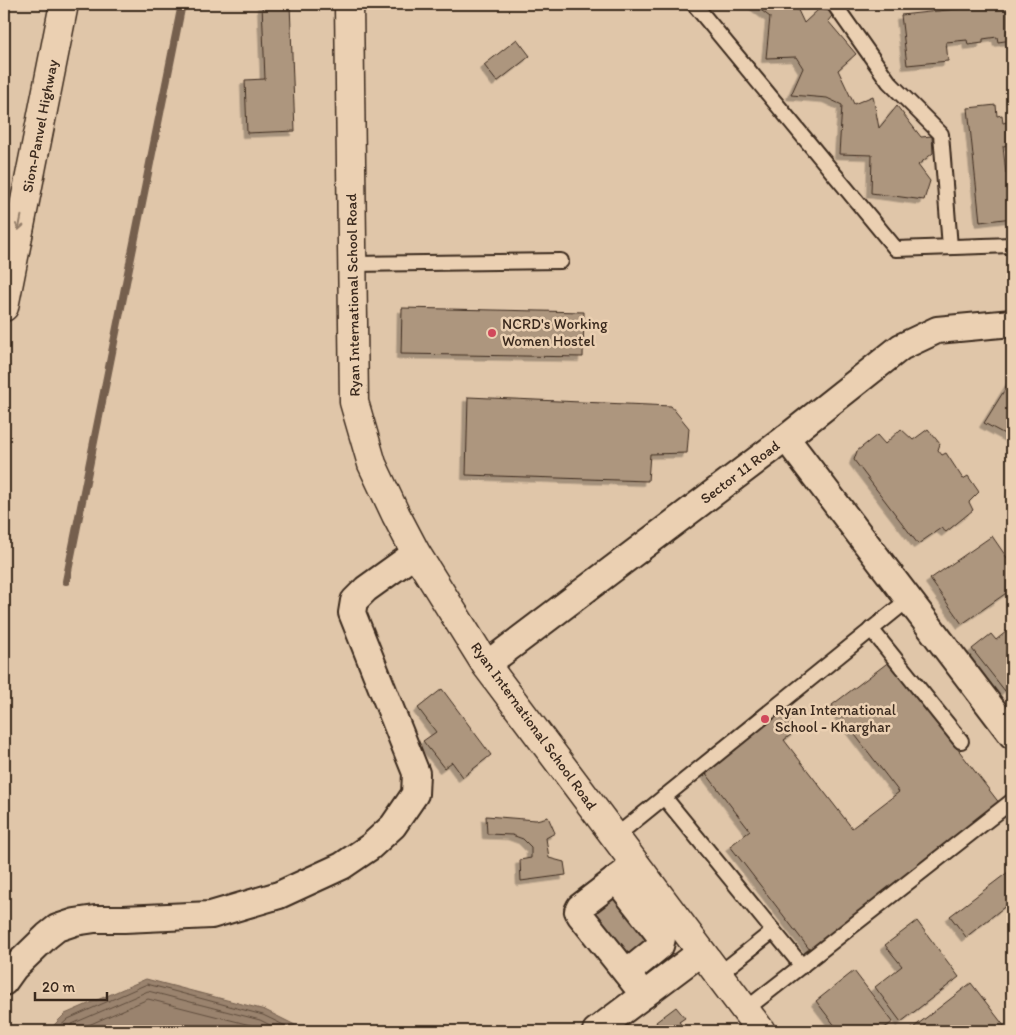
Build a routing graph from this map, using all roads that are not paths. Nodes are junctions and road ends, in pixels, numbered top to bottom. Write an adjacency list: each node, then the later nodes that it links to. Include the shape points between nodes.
1 (64, 4): 9 (main road, Sion-Panvel Highway, one-way to 9)
2 (349, 4): 8 (main road, Ryan International School Road)
3 (694, 4): 6 (lane, via 896,249)
4 (834, 4): 6 (lane, via 889,82 941,134)
5 (1012, 245): 6 (lane)
6 (950, 247)
7 (561, 261): 8 (lane)
8 (352, 264): 12 (main road, Ryan International School Road, via 354,402 372,464)
9 (4, 307)
10 (1012, 323): 11 (street, Sector 11 Road, via 937,330 910,342)
11 (786, 438): 13 (street); 15 (street, Sector 11 Road)
12 (416, 553): 15 (main road, Ryan International School Road); 27 (street, via 366,589 354,601 352,613 416,773 415,794 393,826 342,866 279,895 211,916 95,919 58,928 14,968)
13 (909, 599): 14 (lane); 16 (street)
14 (871, 629): 17 (lane); 18 (lane)
15 (486, 665): 20 (main road, Ryan International School Road)
16 (1012, 735)
17 (961, 741)
18 (664, 797): 20 (lane); 22 (lane)
19 (1012, 801): 24 (lane)
20 (616, 836): 21 (main road, Ryan International School Road)
21 (626, 872): 23 (main road, Ryan International School Road); 25 (street, via 662,938 660,946); 25 (street, via 578,910)
22 (773, 930): 24 (lane); 26 (lane)
23 (701, 952): 26 (main road, Ryan International School Road); 28 (street)
24 (802, 966): 29 (lane)
25 (627, 973): 28 (street)
26 (718, 975): 29 (main road, Ryan International School Road)
27 (4, 982)
28 (644, 995): 30 (street)
29 (753, 1021)
30 (604, 1029)

